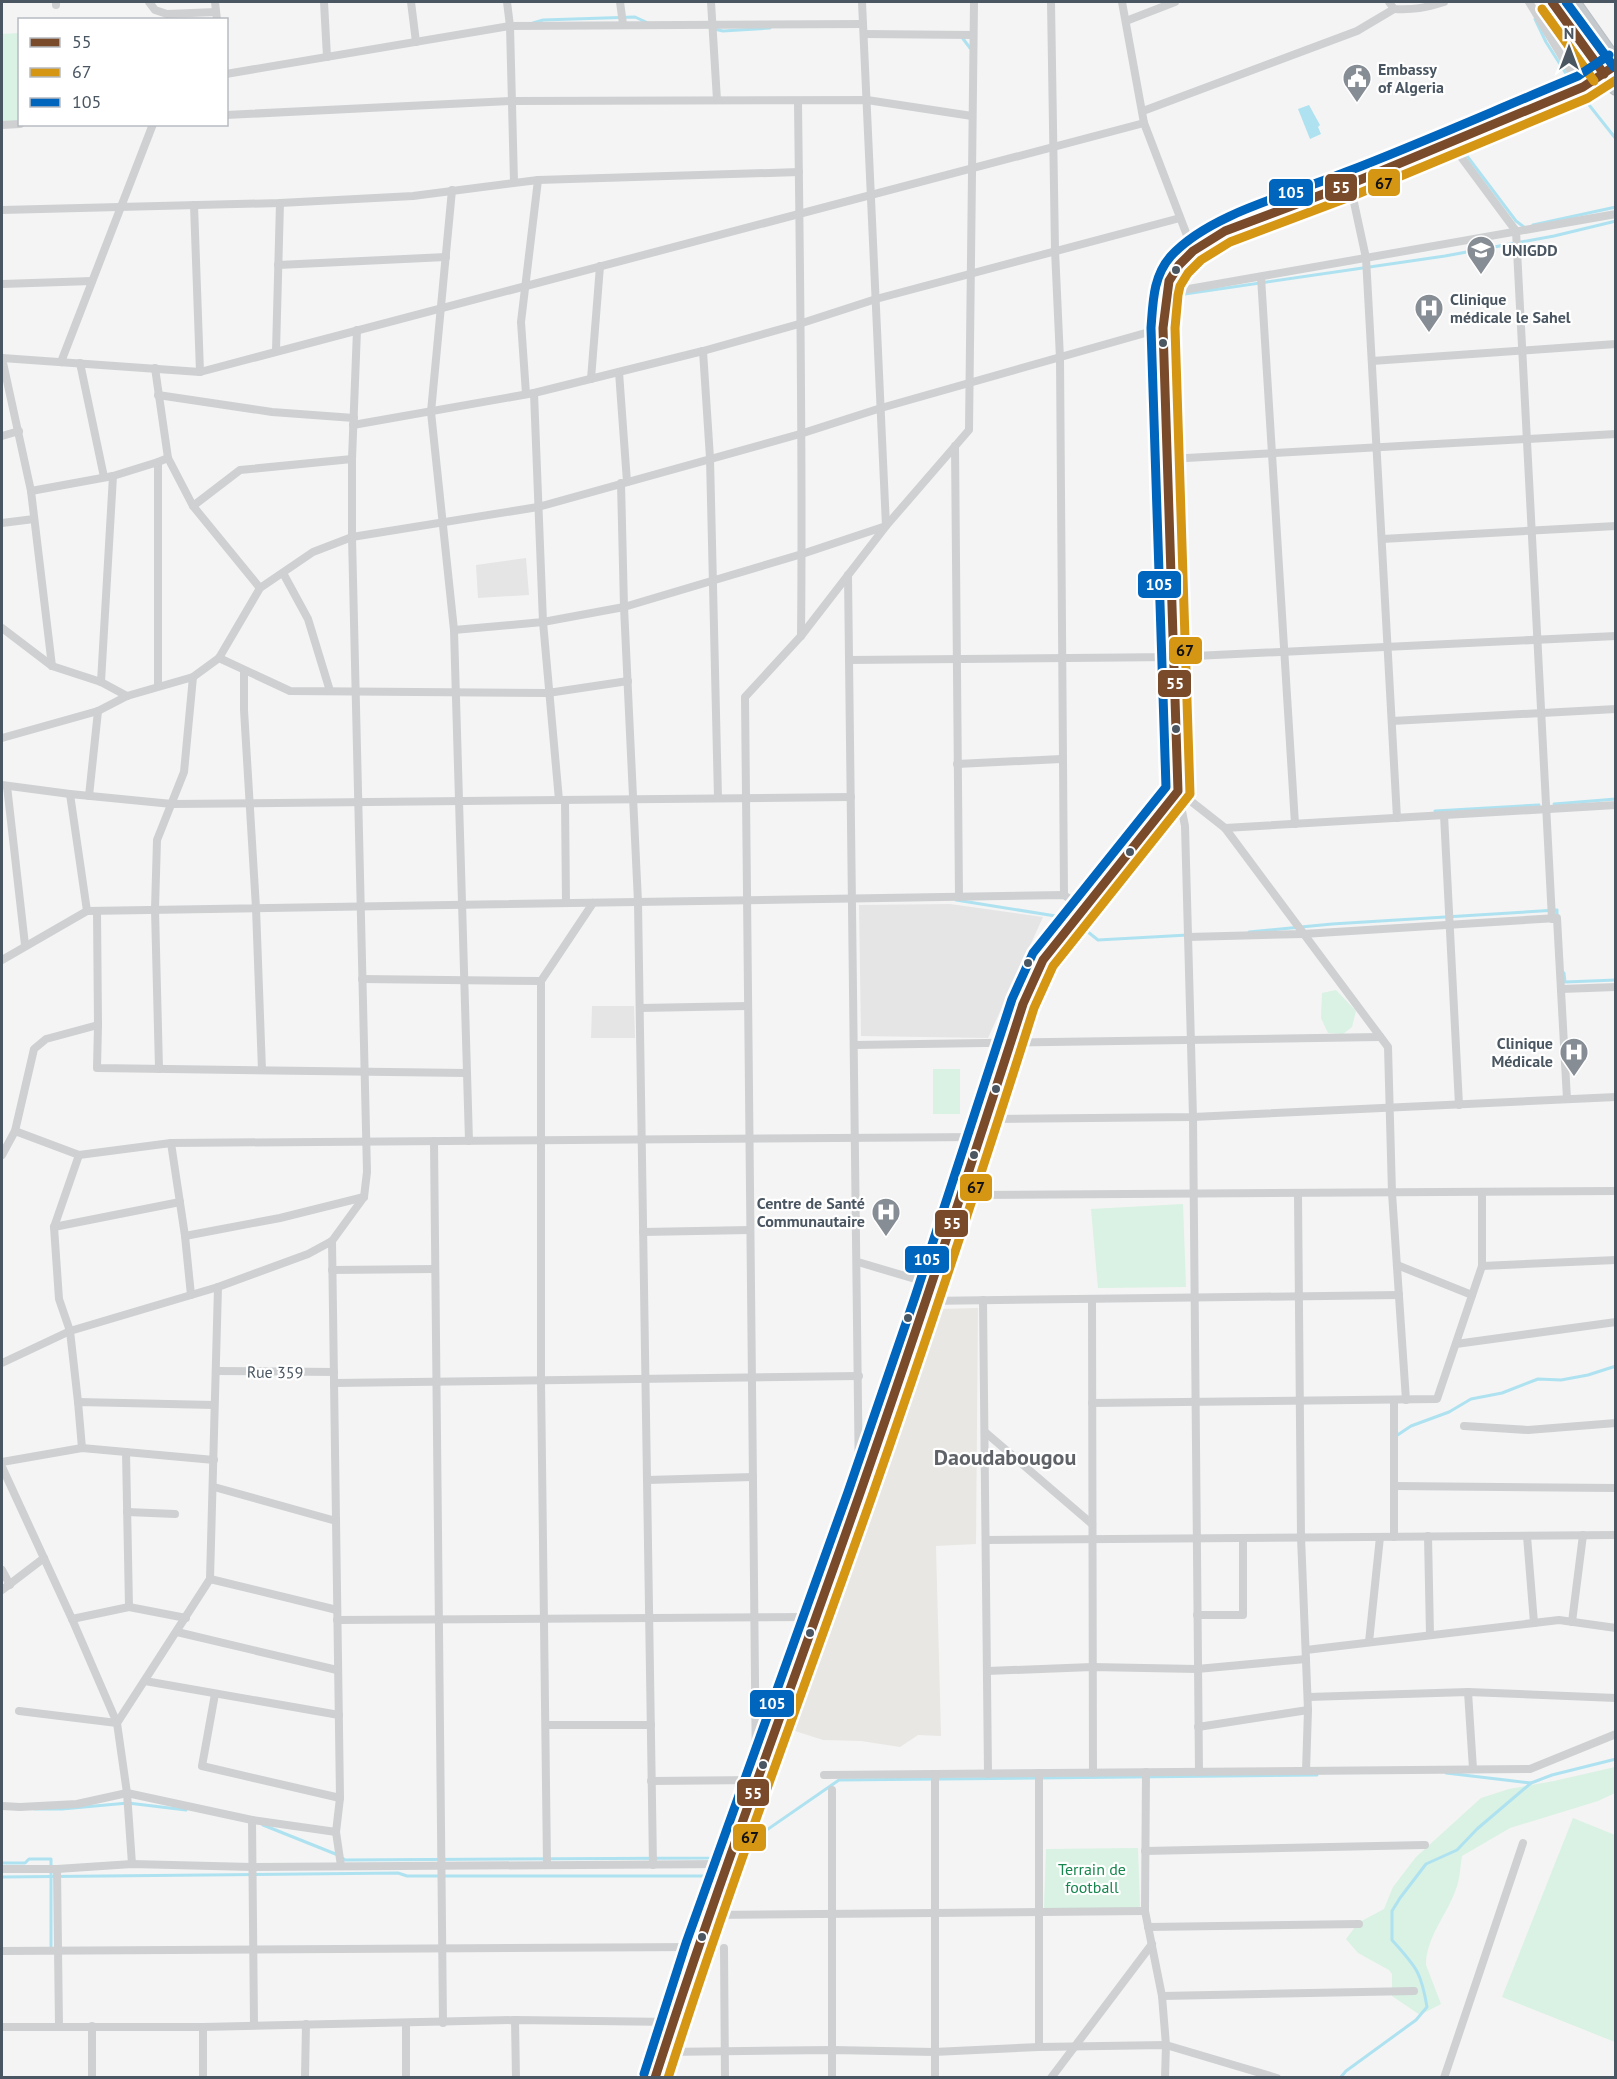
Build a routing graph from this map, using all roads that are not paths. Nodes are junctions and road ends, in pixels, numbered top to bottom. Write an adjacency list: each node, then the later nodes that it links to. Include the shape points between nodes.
1 (149, 2): 19 (street, via 155,10 166,14)
2 (215, 2): 19 (street)
3 (324, 2): 28 (street)
4 (411, 2): 27 (street)
5 (507, 2): 24 (street)
6 (620, 2): 21 (street)
7 (711, 2): 22 (street)
8 (862, 2): 23 (street)
9 (974, 2): 26 (street)
10 (1051, 2): 46 (street)
11 (1122, 2): 20 (street)
12 (1175, 2): 20 (street)
13 (1389, 2): 18 (street)
14 (1444, 2): 18 (street, via 1422,10)
15 (1529, 2): 32 (street)
16 (1552, 2): 31 (highway)
17 (1573, 2): 29 (highway)
18 (1394, 9): 38 (street, via 1357,31)
19 (216, 16)
20 (1126, 21): 38 (street)
21 (623, 24): 22 (street); 24 (street)
22 (712, 24): 23 (street); 34 (street)
23 (863, 24): 25 (street)
24 (510, 26): 27 (street); 37 (street)
25 (864, 34): 26 (street); 36 (street)
26 (973, 35): 40 (street)
27 (416, 42): 28 (street)
28 (327, 57): 30 (street)
29 (1616, 64): 31 (street)
30 (228, 74)
31 (1604, 74): 32 (street); 33 (highway)
32 (1583, 87): 45 (street)
33 (1616, 88)
34 (717, 100): 35 (street); 37 (street)
35 (798, 100): 36 (street); 48 (street)
36 (867, 100): 40 (street); 53 (street)
37 (512, 101): 39 (street); 50 (street)
38 (1143, 111): 41 (street)
39 (228, 115)
40 (972, 116): 47 (street)
41 (1144, 123): 46 (street); 60 (street)
42 (18, 124): 43 (street)
43 (2, 125)
44 (152, 126): 56 (street)
45 (1450, 142): 51 (street); 61 (street)
46 (1053, 147): 47 (street); 62 (street)
47 (972, 168): 53 (street); 68 (street)
48 (799, 172): 49 (street); 59 (street)
49 (538, 180): 50 (street); 72 (street)
50 (514, 182): 52 (street)
51 (1350, 184): 63 (street, via 1225,231); 65 (street)
52 (452, 190): 54 (street, via 413,196); 64 (street)
53 (871, 195): 59 (street); 74 (street)
54 (280, 203): 55 (street); 66 (street)
55 (194, 204): 56 (street); 89 (street)
56 (121, 206): 57 (street); 70 (street)
57 (2, 210)
58 (1616, 213): 61 (street)
59 (798, 214): 67 (street); 76 (street)
60 (1180, 218): 62 (street); 63 (street)
61 (1516, 231): 65 (street); 80 (street)
62 (1055, 250): 68 (street); 84 (street)
63 (1193, 251): 73 (street, via 1179,265)
64 (446, 257): 66 (street); 75 (street)
65 (1366, 258): 69 (street); 85 (street)
66 (278, 265): 81 (street)
67 (600, 266): 72 (street); 91 (street)
68 (971, 274): 74 (street); 92 (street)
69 (1261, 277): 73 (street); 105 (street)
70 (92, 281): 71 (street); 86 (street)
71 (2, 284)
72 (526, 286): 75 (street); 93 (street, via 521,322)
73 (1166, 293): 77 (street)
74 (876, 299): 76 (street); 95 (street)
75 (441, 308): 78 (street); 96 (street)
76 (799, 324): 82 (street); 99 (street)
77 (1162, 328): 84 (street); 109 (street)
78 (357, 330): 81 (street); 97 (street)
79 (1616, 344): 80 (street)
80 (1522, 350): 85 (street); 102 (street)
81 (276, 351): 89 (street)
82 (703, 351): 90 (street); 107 (street)
83 (2, 358): 86 (street); 98 (street)
84 (1060, 359): 92 (street); 140 (street)
85 (1372, 361): 104 (street)
86 (61, 362): 87 (street)
87 (80, 363): 88 (street); 111 (street)
88 (155, 369): 89 (street); 94 (street)
89 (200, 372)
90 (619, 372): 91 (street); 112 (street)
91 (591, 379): 93 (street)
92 (969, 384): 95 (street); 103 (street, via 969,430)
93 (530, 394): 96 (street); 115 (street)
94 (158, 395): 97 (street); 106 (street)
95 (881, 408): 99 (street); 119 (street)
96 (431, 412): 97 (street); 117 (street)
97 (353, 422): 108 (street)
98 (19, 431): 101 (street); 113 (street)
99 (800, 434): 107 (street); 124 (street)
100 (1616, 434): 102 (street)
101 (2, 436)
102 (1527, 439): 104 (street); 121 (street)
103 (955, 446): 119 (street); 141 (street)
104 (1377, 447): 105 (street); 123 (street)
105 (1272, 454): 109 (street); 137 (street)
106 (168, 458): 110 (street); 114 (street)
107 (710, 458): 112 (street); 127 (street)
108 (352, 459): 114 (street, via 240,470); 122 (street)
109 (1168, 459): 138 (street)
110 (158, 462): 111 (street); 148 (street)
111 (109, 476): 113 (street); 147 (street)
112 (624, 482): 115 (street); 129 (street)
113 (31, 491): 116 (street)
114 (193, 506): 128 (street)
115 (538, 507): 117 (street); 130 (street)
116 (34, 519): 118 (street); 143 (street)
117 (442, 522): 122 (street); 132 (street)
118 (2, 523)
119 (886, 526): 124 (street); 126 (street)
120 (1616, 526): 121 (street)
121 (1531, 530): 123 (street); 135 (street)
122 (352, 537): 125 (street, via 313,552); 150 (street)
123 (1382, 539): 136 (street)
124 (802, 554): 127 (street); 133 (street)
125 (283, 573): 128 (street); 149 (street, via 308,619)
126 (848, 575): 133 (street); 142 (street)
127 (713, 580): 129 (street); 166 (street)
128 (260, 588): 139 (street)
129 (624, 607): 130 (street); 146 (street)
130 (543, 622): 132 (street); 152 (street)
131 (2, 628): 143 (street)
132 (454, 630): 151 (street)
133 (801, 636): 167 (street, via 745,697)
134 (1616, 636): 135 (street)
135 (1537, 639): 136 (street); 156 (street)
136 (1388, 647): 137 (street); 157 (street)
137 (1284, 652): 138 (street); 178 (street)
138 (1174, 657): 140 (street); 162 (street)
139 (219, 658): 144 (street); 145 (street)
140 (1061, 658): 141 (street); 159 (street)
141 (957, 659): 142 (street); 160 (street)
142 (849, 660): 165 (street)
143 (52, 666): 147 (street)
144 (244, 671): 149 (street, via 290,691); 172 (street)
145 (193, 677): 148 (street); 173 (street, via 184,772)
146 (628, 681): 152 (street); 168 (street)
147 (102, 682): 153 (street)
148 (158, 686): 153 (street)
149 (330, 691): 150 (street)
150 (356, 692): 151 (street); 171 (street)
151 (456, 692): 152 (street); 170 (street)
152 (548, 693): 169 (street)
153 (127, 696): 155 (street)
154 (1616, 709): 156 (street)
155 (98, 711): 158 (street); 164 (street)
156 (1541, 712): 157 (street); 175 (street)
157 (1392, 721): 177 (street)
158 (2, 738)
159 (1062, 759): 160 (street); 180 (street)
160 (957, 764): 181 (street)
161 (4, 785): 163 (street); 198 (street)
162 (1178, 791): 179 (street); 189 (street); 197 (street, via 1185,826)
163 (70, 794): 164 (street); 192 (street)
164 (89, 796): 173 (street)
165 (851, 797): 167 (street); 182 (street)
166 (718, 798): 167 (street); 168 (street)
167 (746, 798): 183 (street)
168 (634, 799): 169 (street); 184 (street)
169 (562, 800): 170 (street); 185 (street)
170 (458, 801): 171 (street); 187 (street)
171 (358, 802): 172 (street); 188 (street)
172 (248, 803): 173 (street); 191 (street)
173 (172, 804): 190 (street, via 157,840)
174 (1616, 805): 175 (street)
175 (1546, 809): 176 (street); 194 (street)
176 (1444, 815): 177 (street); 195 (street)
177 (1397, 818): 178 (street)
178 (1295, 824): 179 (street)
179 (1225, 828): 196 (street)
180 (1064, 895): 181 (street); 189 (street)
181 (958, 897): 182 (street)
182 (852, 898): 183 (street); 211 (street)
183 (747, 900): 184 (street); 205 (street)
184 (638, 902): 186 (street); 206 (street)
185 (566, 903): 186 (street); 187 (street)
186 (593, 903): 202 (street)
187 (461, 905): 188 (street); 201 (street)
188 (361, 907): 191 (street); 200 (street)
189 (1083, 908): 210 (street, via 1043,960)
190 (155, 909): 191 (street); 193 (street); 212 (street)
191 (256, 909): 213 (street)
192 (87, 911): 193 (street); 198 (street)
193 (97, 911): 207 (street)
194 (1552, 919): 195 (street); 204 (street, via 1557,918)
195 (1450, 924): 196 (street); 218 (street)
196 (1304, 934): 197 (street); 208 (street)
197 (1188, 937): 209 (street)
198 (25, 945): 199 (street)
199 (2, 960)
200 (362, 979): 201 (street); 214 (street)
201 (463, 980): 202 (street); 215 (street)
202 (541, 981): 228 (street)
203 (1616, 987): 204 (street)
204 (1561, 989): 217 (street)
205 (748, 1006): 206 (street); 225 (street)
206 (640, 1008): 226 (street)
207 (99, 1025): 212 (street, via 97,1068); 222 (street, via 46,1039 34,1049)
208 (1380, 1037): 209 (street); 219 (street, via 1388,1047)
209 (1191, 1040): 210 (street); 220 (street)
210 (1010, 1041): 211 (street); 221 (street)
211 (854, 1045): 224 (street)
212 (159, 1069): 213 (street)
213 (262, 1070): 214 (street)
214 (365, 1072): 215 (street); 229 (street)
215 (466, 1073): 227 (street)
216 (1616, 1097): 217 (street)
217 (1567, 1099): 218 (street)
218 (1459, 1105): 219 (street)
219 (1390, 1108): 220 (street); 236 (street)
220 (1193, 1118): 221 (street); 238 (street)
221 (986, 1119): 223 (street)
222 (15, 1131): 232 (street); 233 (street)
223 (981, 1137): 224 (street); 239 (street)
224 (856, 1138): 225 (street); 248 (street)
225 (750, 1139): 226 (street); 243 (street)
226 (642, 1140): 228 (street); 244 (street)
227 (469, 1141): 228 (street); 230 (street)
228 (540, 1141): 272 (street)
229 (366, 1142): 230 (street); 231 (street); 240 (street)
230 (434, 1142): 251 (street)
231 (171, 1143): 233 (street); 241 (street)
232 (2, 1155)
233 (80, 1155): 242 (street)
234 (1616, 1191): 235 (street)
235 (1482, 1192): 236 (street); 250 (street)
236 (1392, 1193): 237 (street); 249 (street)
237 (1298, 1194): 238 (street); 258 (street)
238 (1194, 1195): 239 (street); 259 (street)
239 (962, 1196): 253 (street)
240 (364, 1197): 245 (street); 246 (street)
241 (180, 1202): 242 (street); 245 (street)
242 (54, 1227): 264 (street, via 58,1299)
243 (750, 1230): 244 (street); 270 (street)
244 (643, 1232): 271 (street)
245 (185, 1236): 255 (street)
246 (332, 1241): 252 (street); 254 (street, via 308,1254)
247 (1616, 1260): 250 (street)
248 (858, 1262): 253 (street); 269 (street)
249 (1397, 1265): 256 (street); 257 (street)
250 (1482, 1266): 257 (street)
251 (435, 1269): 252 (street); 273 (street)
252 (332, 1270): 268 (street)
253 (932, 1284): 262 (street)
254 (218, 1287): 255 (street); 267 (street)
255 (191, 1295): 264 (street)
256 (1399, 1295): 258 (street); 276 (street)
257 (1472, 1295): 265 (street)
258 (1299, 1296): 259 (street); 277 (street)
259 (1194, 1298): 260 (street); 279 (street)
260 (1092, 1299): 261 (street); 280 (street)
261 (983, 1300): 262 (street); 284 (street)
262 (926, 1301): 295 (street)
263 (1616, 1322): 265 (street)
264 (70, 1331): 266 (street); 278 (street)
265 (1456, 1344): 276 (street, via 1437,1400)
266 (2, 1363)
267 (216, 1371): 268 (street, Rue 359); 281 (street)
268 (334, 1372): 274 (street)
269 (859, 1376): 270 (street); 295 (street)
270 (752, 1378): 271 (street); 290 (street)
271 (645, 1379): 272 (street); 291 (street)
272 (541, 1381): 273 (street); 326 (street)
273 (436, 1382): 274 (street); 325 (street)
274 (334, 1383): 298 (street)
275 (1394, 1400): 276 (street); 277 (street); 293 (street)
276 (1406, 1400)
277 (1299, 1401): 279 (street); 304 (street)
278 (78, 1402): 281 (street); 285 (street)
279 (1195, 1402): 280 (street); 307 (street)
280 (1092, 1403): 299 (street)
281 (214, 1405): 287 (street)
282 (1616, 1423): 283 (street, via 1528,1430)
283 (1464, 1426)
284 (985, 1432): 299 (street); 310 (street)
285 (82, 1448): 286 (street); 288 (street)
286 (126, 1452): 287 (street); 296 (street)
287 (214, 1460): 292 (street)
288 (2, 1462)
289 (2, 1467): 311 (street)
290 (753, 1478): 291 (street); 321 (street)
291 (647, 1480): 323 (street)
292 (214, 1486): 298 (street); 313 (street)
293 (1394, 1486): 294 (street); 306 (street)
294 (1616, 1488)
295 (859, 1496): 319 (street)
296 (127, 1512): 297 (street); 316 (street)
297 (175, 1514)
298 (336, 1521): 317 (street)
299 (1092, 1524): 309 (street)
300 (1582, 1535): 301 (street); 303 (street); 327 (street)
301 (1616, 1535)
302 (1428, 1536): 303 (street); 306 (street); 331 (street)
303 (1527, 1536): 328 (street)
304 (1301, 1537): 305 (street); 308 (street); 333 (street)
305 (1380, 1537): 306 (street); 332 (street)
306 (1394, 1537)
307 (1196, 1538): 308 (street); 309 (street); 318 (street)
308 (1243, 1538): 318 (street, via 1244,1615)
309 (1092, 1539): 310 (street); 335 (street)
310 (986, 1540): 338 (street)
311 (44, 1558): 314 (street); 322 (street)
312 (2, 1570): 314 (street)
313 (210, 1579): 317 (street); 320 (street)
314 (10, 1585): 315 (street)
315 (2, 1590)
316 (129, 1607): 320 (street); 322 (street)
317 (337, 1610): 324 (street)
318 (1197, 1615): 336 (street)
319 (816, 1617): 321 (street); 361 (street)
320 (186, 1618): 330 (street)
321 (754, 1618): 323 (street); 361 (street)
322 (72, 1619): 347 (street)
323 (649, 1619): 326 (street); 349 (street)
324 (337, 1620): 325 (street); 337 (street)
325 (439, 1620): 326 (street); 377 (street)
326 (545, 1620): 348 (street)
327 (1572, 1622): 328 (street); 329 (street)
328 (1534, 1623): 331 (street)
329 (1616, 1628)
330 (177, 1632): 337 (street); 339 (street)
331 (1430, 1635): 332 (street)
332 (1369, 1642): 333 (street)
333 (1306, 1650): 334 (street)
334 (1306, 1659): 336 (street); 342 (street)
335 (1092, 1667): 336 (street); 338 (street); 357 (street)
336 (1197, 1669): 350 (street)
337 (338, 1670): 346 (street)
338 (987, 1671): 359 (street)
339 (145, 1681): 341 (street); 347 (street)
340 (1468, 1692): 342 (street); 343 (street); 352 (street)
341 (215, 1694): 346 (street); 365 (street, via 202,1766)
342 (1308, 1697): 344 (street)
343 (1616, 1698)
344 (1308, 1710): 350 (street); 353 (street)
345 (19, 1711): 347 (street)
346 (339, 1714): 365 (street)
347 (117, 1723): 364 (street)
348 (546, 1725): 349 (street); 374 (street)
349 (651, 1725): 362 (street)
350 (1198, 1727): 355 (street)
351 (1616, 1734): 352 (street, via 1530,1768)
352 (1473, 1769): 353 (street)
353 (1306, 1771): 355 (street)
354 (1146, 1772): 355 (street); 357 (street); 371 (street)
355 (1199, 1772)
356 (1039, 1773): 357 (street); 359 (street); 382 (street)
357 (1093, 1773)
358 (935, 1774): 359 (street); 360 (street); 383 (street)
359 (988, 1774)
360 (824, 1775)
361 (756, 1780): 362 (street); 372 (street)
362 (651, 1781): 375 (street)
363 (832, 1790): 384 (street)
364 (127, 1792): 366 (street, via 77,1804); 367 (street); 373 (street)
365 (340, 1798): 368 (street)
366 (2, 1806)
367 (252, 1820): 368 (street); 378 (street)
368 (336, 1832): 376 (street)
369 (1523, 1843): 426 (street)
370 (1425, 1845): 371 (street)
371 (1145, 1851): 381 (street)
372 (727, 1863): 375 (street); 385 (street)
373 (132, 1864): 378 (street); 380 (street)
374 (547, 1865): 375 (street); 377 (street)
375 (653, 1865)
376 (341, 1866): 377 (street); 378 (street)
377 (441, 1866): 390 (street)
378 (252, 1867): 392 (street)
379 (2, 1869): 380 (street)
380 (57, 1869): 394 (street)
381 (1145, 1911): 382 (street); 387 (street)
382 (1039, 1912): 383 (street); 409 (street)
383 (935, 1913): 384 (street); 413 (street)
384 (832, 1914): 385 (street); 410 (street)
385 (709, 1915): 389 (street)
386 (1359, 1924): 387 (street)
387 (1148, 1927): 388 (street)
388 (1152, 1944): 396 (street); 408 (street)
389 (697, 1947): 390 (street); 398 (street)
390 (442, 1948): 392 (street); 399 (street)
391 (724, 1948): 411 (street)
392 (253, 1949): 394 (street); 402 (street)
393 (2, 1951): 394 (street)
394 (57, 1951): 403 (street)
395 (1414, 1991): 396 (street)
396 (1162, 1996): 407 (street)
397 (515, 2020): 398 (street); 399 (street); 418 (street)
398 (674, 2022): 412 (street)
399 (443, 2023): 401 (street)
400 (306, 2024): 401 (street); 402 (street); 416 (street)
401 (406, 2024): 417 (street)
402 (254, 2025): 406 (street)
403 (59, 2026): 404 (street); 405 (street)
404 (92, 2026): 406 (street); 414 (street)
405 (2, 2027)
406 (203, 2027): 415 (street)
407 (1166, 2045): 408 (street); 424 (street); 425 (street)
408 (1075, 2046): 409 (street); 423 (street)
409 (1040, 2047): 413 (street)
410 (832, 2050): 411 (street); 413 (street); 421 (street)
411 (725, 2051): 412 (street); 420 (street)
412 (663, 2052): 419 (street)
413 (934, 2052): 422 (street)
414 (92, 2078)
415 (203, 2078)
416 (305, 2078)
417 (406, 2078)
418 (516, 2078)
419 (655, 2078)
420 (725, 2078)
421 (832, 2078)
422 (935, 2078)
423 (1051, 2078)
424 (1165, 2078)
425 (1276, 2078)
426 (1444, 2078)

